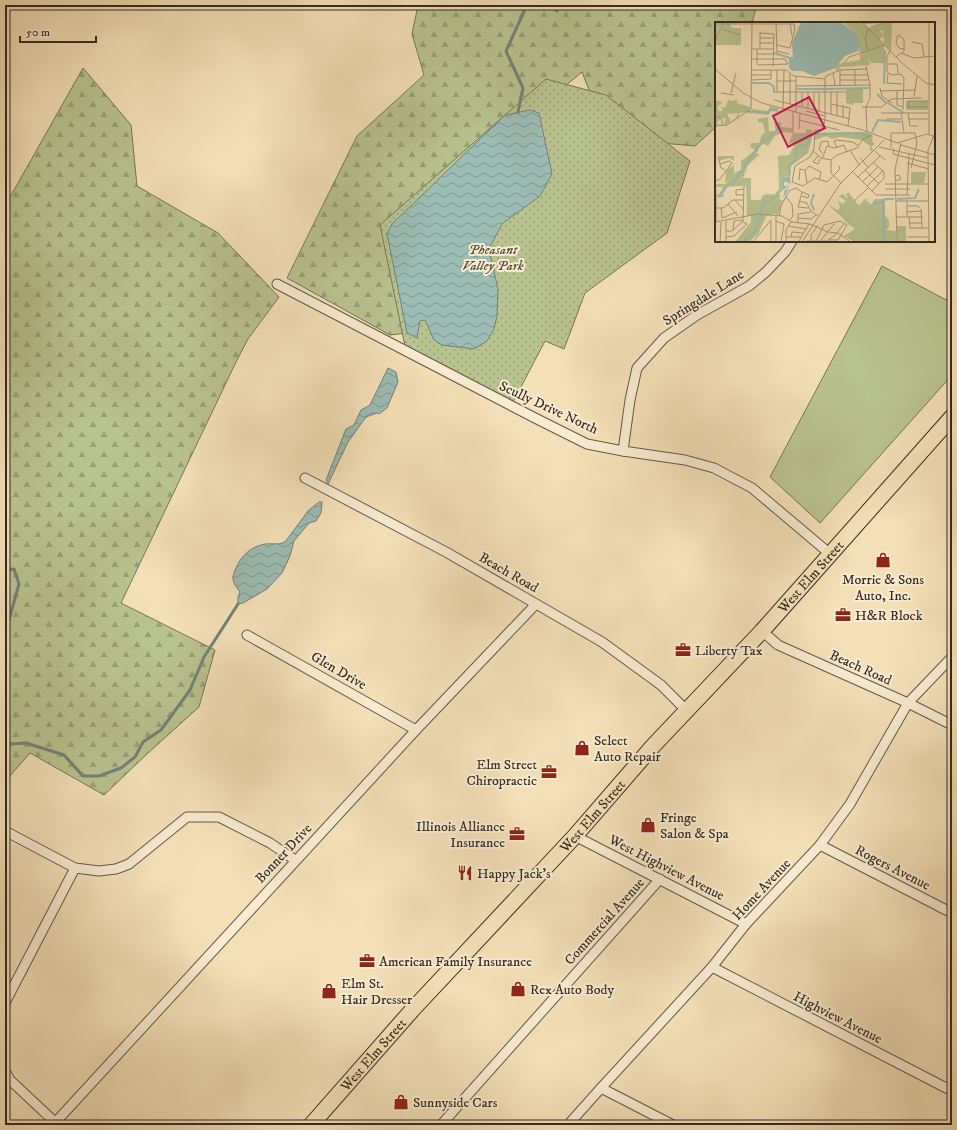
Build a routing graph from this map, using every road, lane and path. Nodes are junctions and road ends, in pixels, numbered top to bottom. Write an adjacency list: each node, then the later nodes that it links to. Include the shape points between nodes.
1 (791, 242): 4 (street, Springdale Lane, via 785,252 754,282 697,315 664,338 637,368)
2 (277, 284): 4 (street, Scully Drive North, via 587,444)
3 (952, 417): 6 (main road, West Elm Street)
4 (623, 451): 6 (street, Scully Drive North, via 685,460 714,468 752,488)
5 (305, 478): 7 (street, Beach Road, via 446,552)
6 (830, 554): 8 (main road, West Elm Street)
7 (536, 604): 12 (street, Beach Road, via 602,642 661,685); 14 (street, Bonner Drive)
8 (762, 631): 11 (street, Beach Road, via 778,645); 12 (main road, West Elm Street)
9 (247, 635): 14 (street, Glen Drive)
10 (952, 657): 11 (street, Home Avenue)
11 (908, 703): 13 (street, Beach Road); 17 (street, Home Avenue, via 850,804)
12 (687, 711): 16 (main road, West Elm Street, via 653,746)
13 (952, 724)
14 (416, 730): 18 (street, Bonner Drive)
15 (5, 831): 19 (street)
16 (576, 836): 20 (street, West Highview Avenue); 29 (main road, West Elm Street, via 414,1008)
17 (820, 845): 21 (street, Rogers Avenue); 22 (street, Home Avenue)
18 (295, 860): 19 (street, via 270,843 219,817 187,817 135,860 122,867 99,871); 28 (street, Bonner Drive)
19 (75, 868): 24 (street)
20 (660, 879): 22 (street, West Highview Avenue); 30 (street, Commercial Avenue)
21 (952, 913)
22 (746, 924): 23 (street, Home Avenue)
23 (712, 968): 26 (street, Home Avenue); 27 (street, Highview Avenue)
24 (5, 1003)
25 (5, 1071): 28 (street, via 10,1080)
26 (601, 1088): 31 (street, Home Avenue); 32 (street)
27 (952, 1091)
28 (55, 1124)
29 (311, 1125)
30 (441, 1125)
31 (568, 1125)
32 (673, 1125)

